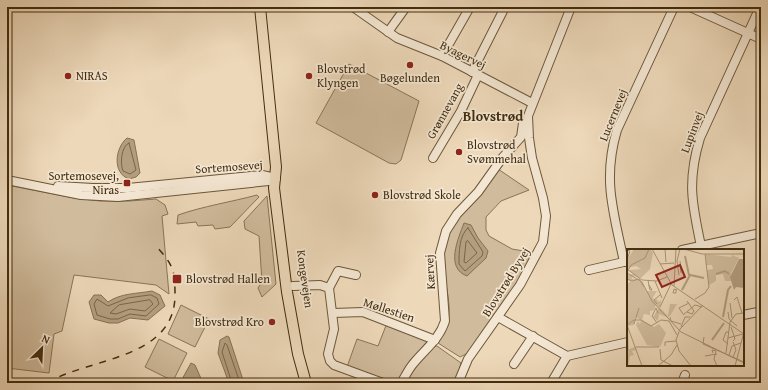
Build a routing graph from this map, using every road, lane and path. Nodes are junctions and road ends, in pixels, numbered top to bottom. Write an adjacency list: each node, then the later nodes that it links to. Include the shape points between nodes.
1 (260, 7): 18 (main road, Kongevejen)
2 (352, 7): 10 (street, Byagervej)
3 (406, 7): 10 (street)
4 (470, 7): 13 (street)
5 (501, 7): 14 (street, Grønnevang, via 503,11)
6 (571, 7): 15 (street, Blovstrød Byvej)
7 (674, 7): 26 (street, Lucernevej, via 618,130 611,151 610,198)
8 (690, 7): 11 (street)
9 (760, 7): 11 (street, Lupinvej)
10 (388, 32): 13 (street, Byagervej, via 410,44)
11 (748, 34): 12 (street); 24 (street, Lupinvej, via 700,138 694,159 691,180 692,204)
12 (761, 40)
13 (442, 56): 14 (street, Byagervej)
14 (475, 74): 15 (street, Byagervej); 17 (street, Grønnevang, via 461,111)
15 (534, 100): 16 (street, Blovstrød Byvej, via 528,116)
16 (525, 137): 34 (street, Blovstrød Byvej, via 543,198 546,230 539,252); 36 (street, Kærvej, via 503,157 446,231 440,253 445,321)
17 (433, 158)
18 (276, 178): 21 (street, Sortemosevej, via 262,175); 22 (street, Sortemosevej); 29 (main road, Kongevejen, via 280,187); 40 (main road, Kongevejen, via 274,188 287,292)
19 (7, 180): 20 (street, Sortemosevej)
20 (22, 183): 21 (street, Sortemosevej, via 93,188); 22 (street, Sortemosevej, via 99,197)
21 (170, 184): 22 (street)
22 (172, 193)
23 (761, 233): 24 (street)
24 (701, 246): 25 (street)
25 (687, 249)
26 (626, 262): 27 (street)
27 (589, 270)
28 (356, 275): 30 (street, via 338,271)
29 (293, 286): 30 (street, via 320,285); 41 (main road, Kongevejen, via 300,333)
30 (329, 288): 32 (street)
31 (758, 312): 33 (street)
32 (333, 314): 36 (street, Møllestien, via 363,312); 42 (street, via 334,329 328,354 330,360 334,365)
33 (744, 315)
34 (498, 318): 35 (street); 44 (street, Blovstrød Byvej, via 468,359)
35 (533, 336): 38 (street); 39 (street)
36 (435, 340): 43 (street, Kærvej, via 412,364)
37 (627, 342): 38 (street)
38 (567, 356): 45 (street)
39 (514, 364)
40 (306, 383)
41 (312, 383)
42 (383, 383)
43 (401, 383)
44 (458, 383)
45 (552, 383)

